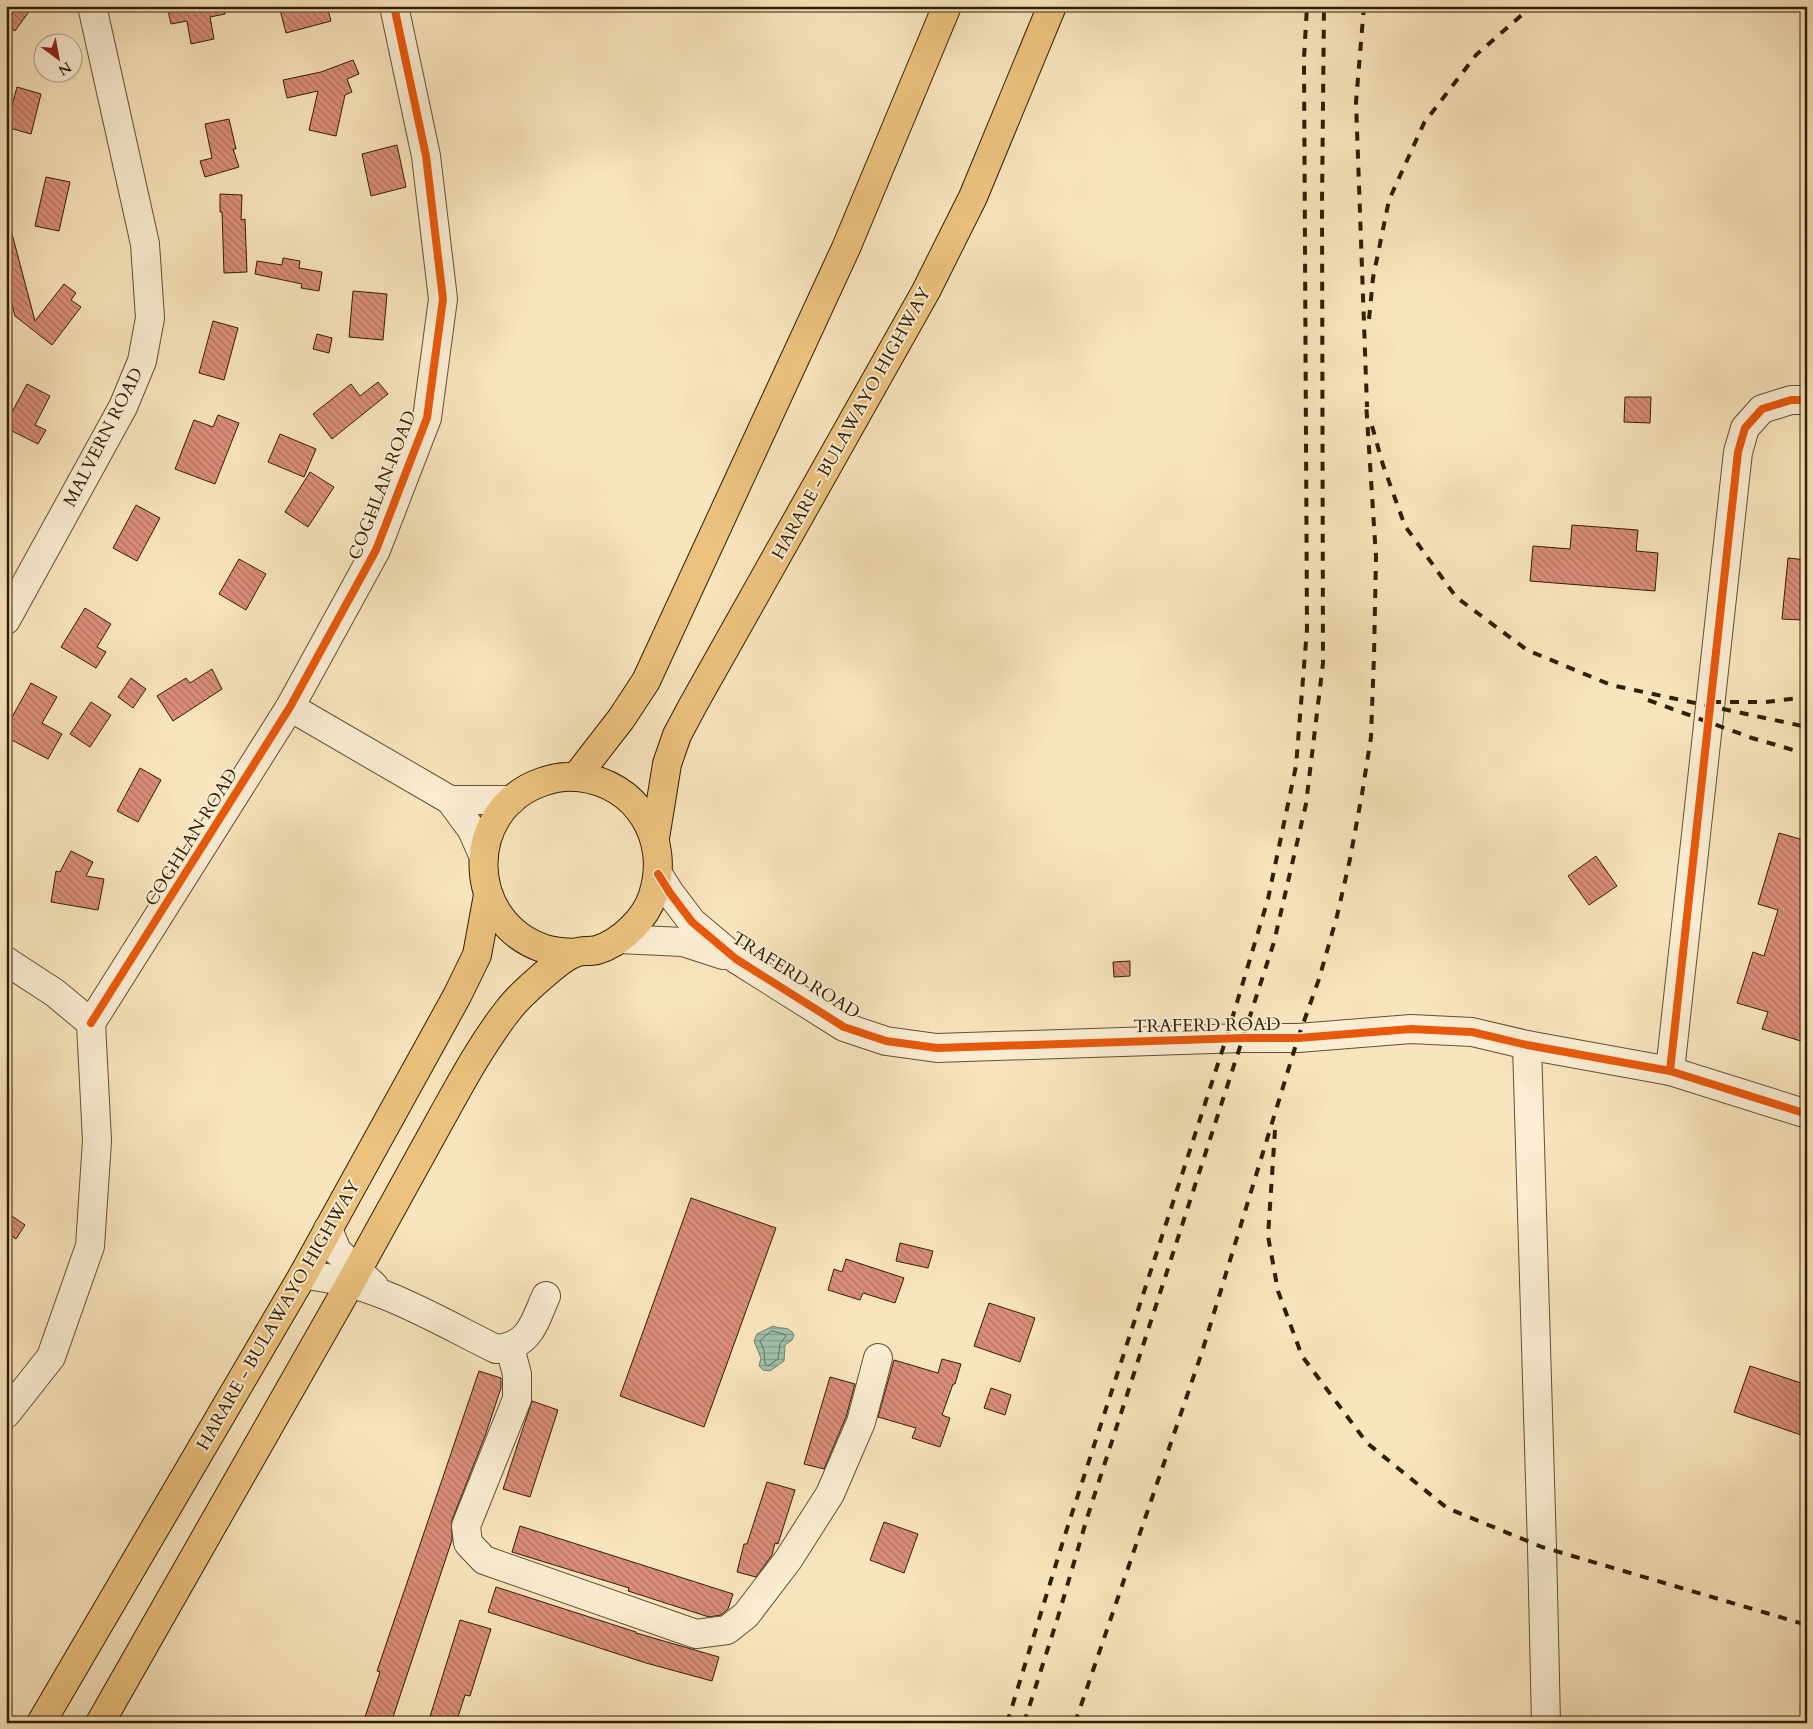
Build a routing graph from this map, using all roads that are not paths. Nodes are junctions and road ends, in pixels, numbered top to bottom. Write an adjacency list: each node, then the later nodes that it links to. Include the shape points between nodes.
1 (92, 6): 6 (street, MALVERN ROAD, via 145,244 150,318 142,361 123,407)
2 (394, 6): 7 (street, COGHLAN ROAD, via 426,156 443,299 427,418 376,550)
3 (947, 6): 8 (highway, via 846,248 646,681)
4 (1052, 6): 11 (highway, HARARE - BULAWAYO HIGHWAY, via 973,197 926,291 677,735 667,764)
5 (1807, 400): 21 (street, via 1791,400 1762,409 1745,428 1738,452)
6 (6, 620)
7 (290, 707): 9 (street); 19 (street, COGHLAN ROAD)
8 (576, 777): 10 (highway, HARARE - BULAWAYO HIGHWAY, via 553,779 531,786); 11 (highway, HARARE - BULAWAYO HIGHWAY, via 602,782 625,795 644,814)
9 (450, 800): 10 (street); 12 (street, via 472,830)
10 (512, 800): 12 (highway, HARARE - BULAWAYO HIGHWAY, via 491,828)
11 (655, 838): 13 (highway, HARARE - BULAWAYO HIGHWAY)
12 (483, 855): 14 (highway, HARARE - BULAWAYO HIGHWAY)
13 (658, 874): 15 (highway, HARARE - BULAWAYO HIGHWAY, via 652,899 638,921); 17 (street, TRAFERD ROAD, via 692,922)
14 (488, 895): 16 (highway, HARARE - BULAWAYO HIGHWAY, via 501,919 521,938 546,950); 23 (highway, HARARE - BULAWAYO HIGHWAY, via 477,955)
15 (619, 939): 16 (highway, HARARE - BULAWAYO HIGHWAY, via 598,950); 17 (street, TRAFERD ROAD, via 683,942)
16 (574, 953): 25 (highway, HARARE - BULAWAYO HIGHWAY, via 537,981 510,1008 480,1051)
17 (736, 959): 20 (street, TRAFERD ROAD, via 844,1027 886,1041 937,1048 1298,1038 1411,1029 1472,1032)
18 (6, 961): 19 (street, via 55,993)
19 (90, 1023): 29 (street, via 97,1141 90,1246 51,1357)
20 (1527, 1044): 21 (street, TRAFERD ROAD); 32 (street)
21 (1670, 1071): 22 (street, TRAFERD ROAD)
22 (1807, 1114)
23 (328, 1229): 24 (highway, HARARE - BULAWAYO HIGHWAY); 25 (street)
24 (303, 1275): 25 (street); 30 (highway, HARARE - BULAWAYO HIGHWAY)
25 (353, 1276): 27 (street, via 496,1349); 31 (highway, HARARE - BULAWAYO HIGHWAY)
26 (546, 1296): 27 (street, via 526,1337)
27 (510, 1348): 28 (street, via 517,1374 517,1399 466,1526 468,1543 484,1560 696,1634 727,1630 746,1615 788,1560 830,1494 861,1422)
28 (878, 1358)
29 (6, 1414)
30 (41, 1723)
31 (100, 1723)
32 (1546, 1723)

